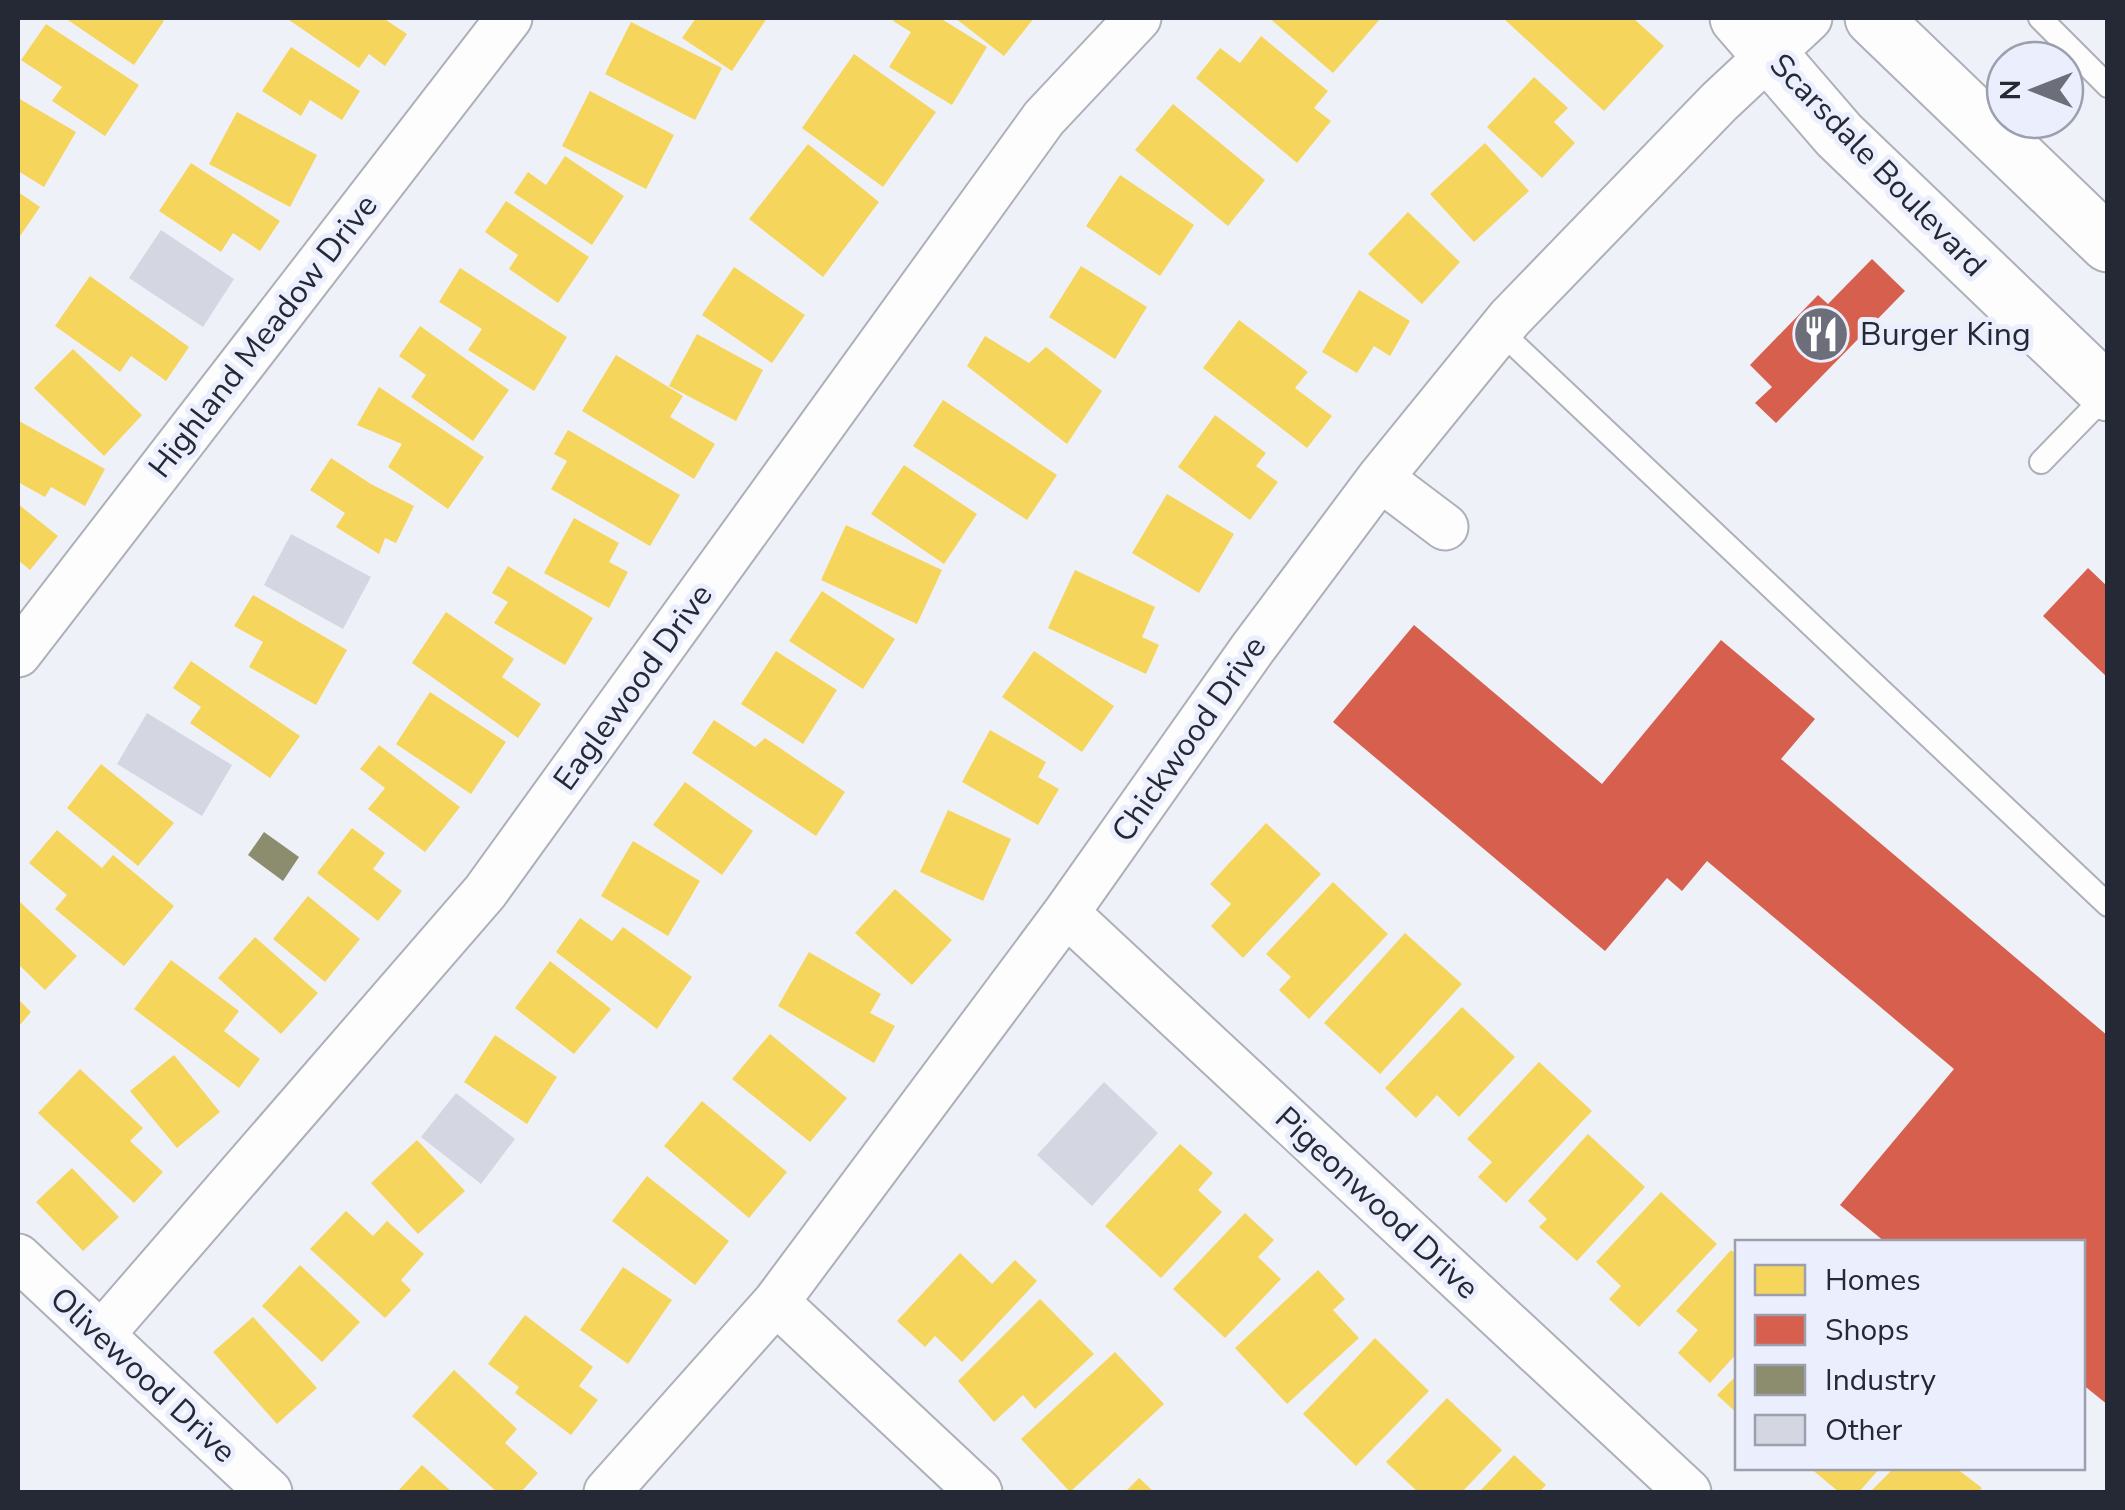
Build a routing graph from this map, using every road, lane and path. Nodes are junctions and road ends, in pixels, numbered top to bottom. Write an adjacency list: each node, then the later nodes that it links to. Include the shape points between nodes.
1 (508, 18): 14 (street, Highland Meadow Drive)
2 (1138, 18): 19 (street, Eaglewood Drive, via 1044,118 484,892)
3 (1809, 18): 6 (street, Chickwood Drive)
4 (1873, 18): 8 (main road)
5 (2040, 18): 7 (lane)
6 (1754, 37): 9 (street, Chickwood Drive, via 1718,102); 10 (main road, Scarsdale Boulevard, via 1853,149)
7 (2108, 86)
8 (2108, 244)
9 (1500, 331): 12 (street, Chickwood Drive); 15 (lane)
10 (2108, 393): 11 (lane)
11 (2041, 462)
12 (1380, 478): 13 (street); 16 (street, Chickwood Drive)
13 (1444, 528)
14 (18, 654)
15 (2108, 905)
16 (1066, 913): 18 (street, Chickwood Drive); 23 (street, Pigeonwood Drive)
17 (18, 1257): 19 (street, Olivewood Drive)
18 (776, 1302): 21 (street, Chickwood Drive); 22 (street)
19 (102, 1336): 20 (street, Olivewood Drive)
20 (269, 1492)
21 (607, 1492)
22 (979, 1492)
23 (1688, 1492)

